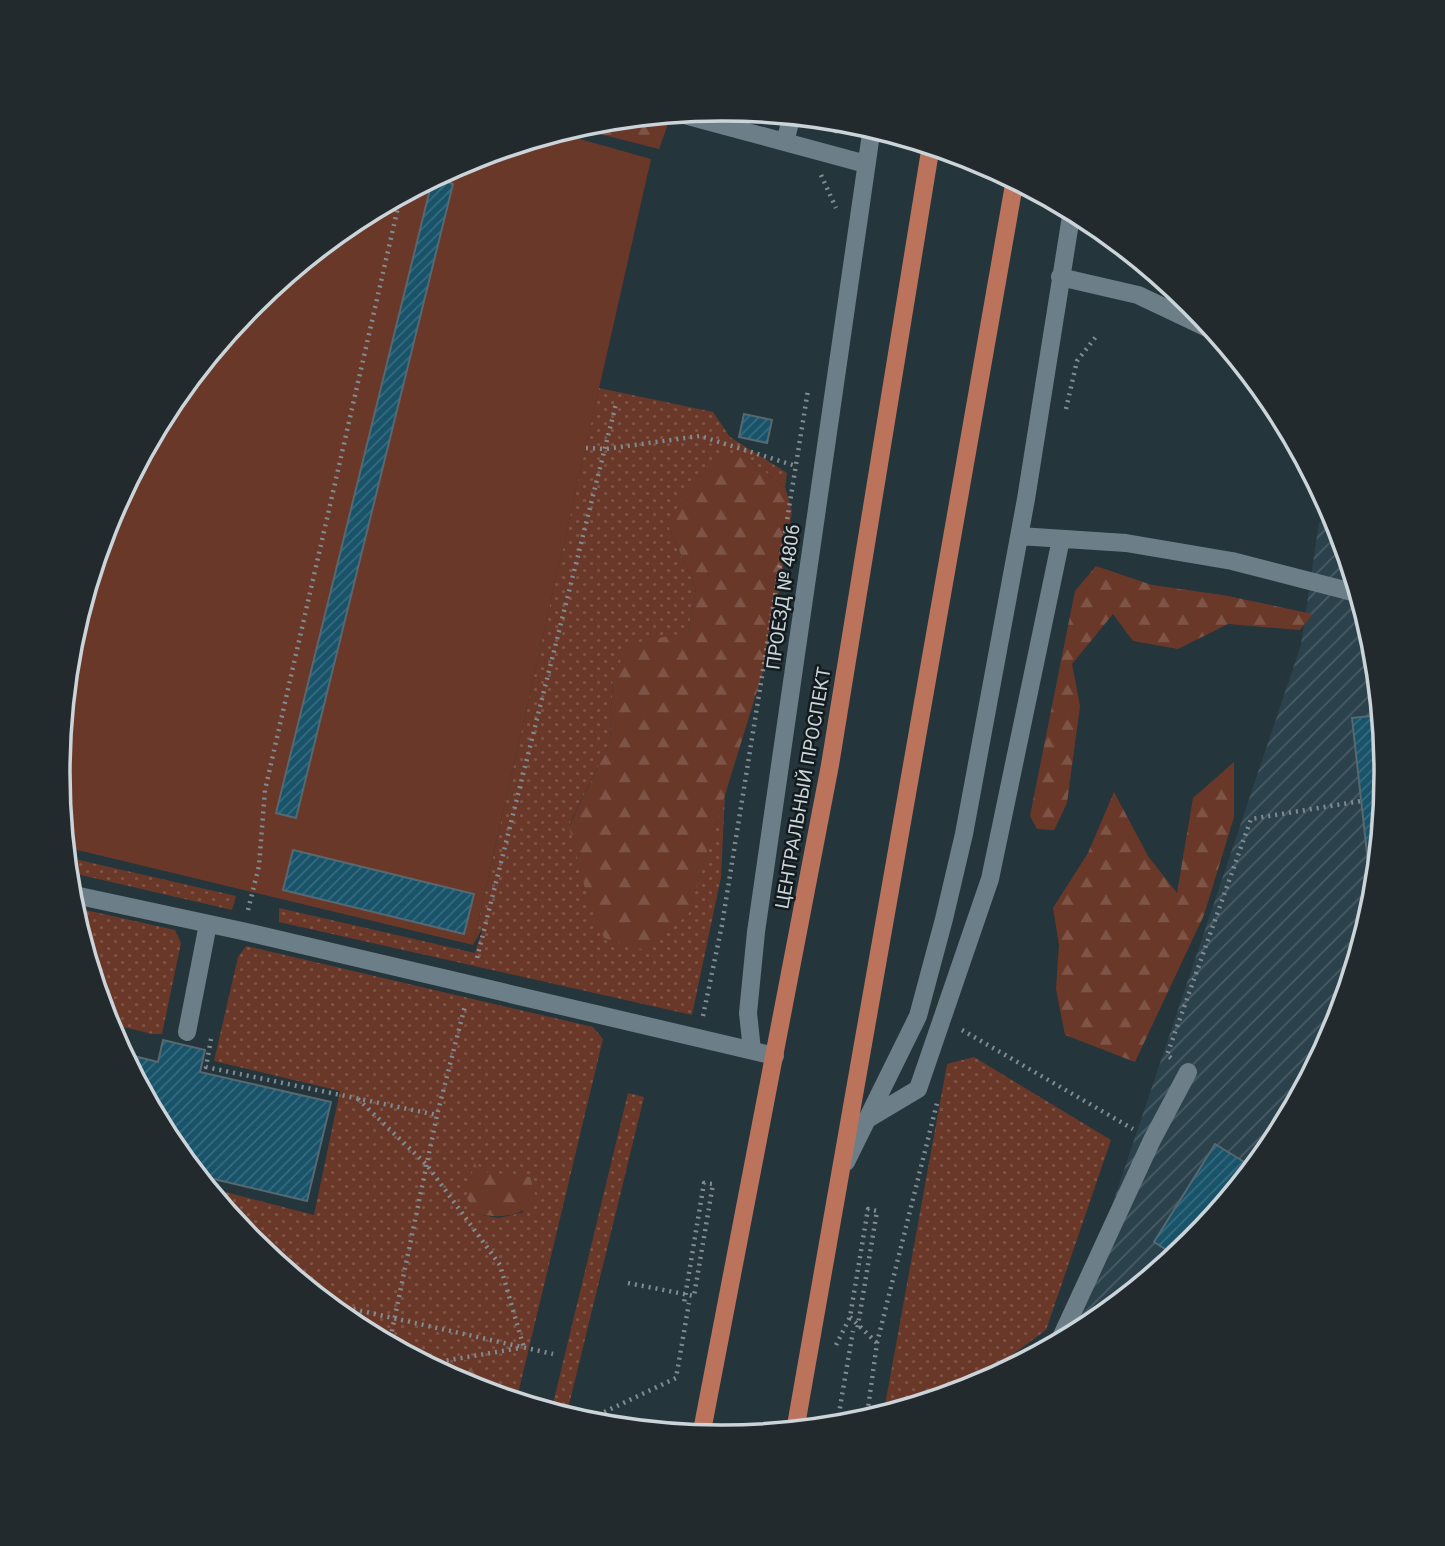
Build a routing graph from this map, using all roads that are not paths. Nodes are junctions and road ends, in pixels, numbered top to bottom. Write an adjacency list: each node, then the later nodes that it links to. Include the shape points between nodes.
1 (708, 121): 4 (street)
2 (790, 124): 4 (street)
3 (870, 138): 6 (street, ПРОЕЗД № 4806)
4 (785, 142): 6 (street)
5 (929, 154): 18 (main road, ЦЕНТРАЛЬНЫЙ ПРОСПЕКТ, via 830,765)
6 (866, 164): 17 (street, ПРОЕЗД № 4806, via 756,932 748,1013)
7 (1013, 189): 21 (main road)
8 (1070, 221): 9 (street)
9 (1060, 277): 10 (street, via 1138,295); 11 (street)
10 (1192, 321)
11 (1019, 536): 12 (street); 20 (street, via 964,834 941,931 918,1016)
12 (1060, 539): 13 (street, via 1126,543 1232,561); 20 (street, via 990,879 918,1090)
13 (1349, 591)
14 (82, 897): 15 (street)
15 (208, 924): 16 (street); 17 (street)
16 (187, 1032)
17 (752, 1050): 18 (street)
18 (775, 1056): 24 (main road, ЦЕНТРАЛЬНЫЙ ПРОСПЕКТ)
19 (1188, 1072): 22 (street)
20 (865, 1121): 21 (street)
21 (841, 1171): 23 (main road)
22 (1065, 1328)
23 (797, 1421)
24 (702, 1425)

